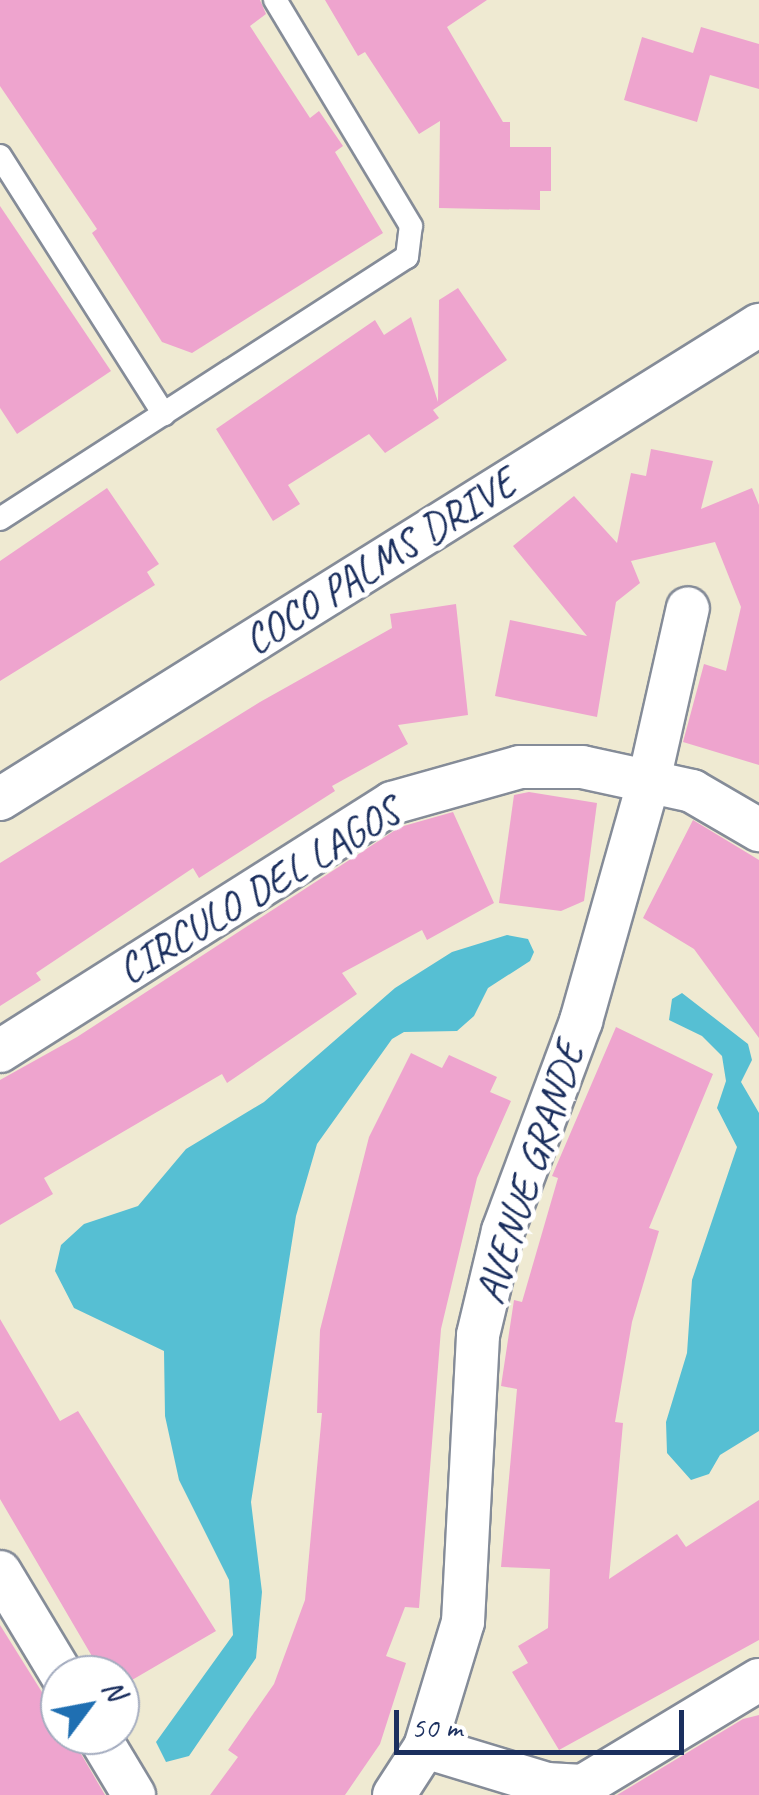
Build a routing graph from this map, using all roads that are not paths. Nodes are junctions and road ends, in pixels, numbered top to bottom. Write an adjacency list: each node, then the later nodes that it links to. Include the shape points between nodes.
1 (275, 0): 4 (lane, via 412,226 407,257)
2 (0, 156): 4 (lane)
3 (759, 325): 8 (street, COCO PALMS DRIVE)
4 (164, 414): 5 (lane)
5 (0, 519)
6 (688, 608): 7 (street, AVENUE GRANDE)
7 (648, 785): 9 (street, CIRCULO DEL LAGOS, via 692,791); 10 (street, CIRCULO DEL LAGOS, via 582,767 520,767 392,803); 14 (street, AVENUE GRANDE, via 581,1022 503,1231 478,1334 462,1622)
8 (0, 799)
9 (759, 830)
10 (0, 1051)
11 (0, 1572): 12 (street)
12 (50, 1655)
13 (759, 1680): 14 (street, via 582,1786 546,1784)
14 (426, 1747): 17 (street, AVENUE GRANDE)
15 (110, 1755): 16 (street)
16 (134, 1795)
17 (394, 1795)

